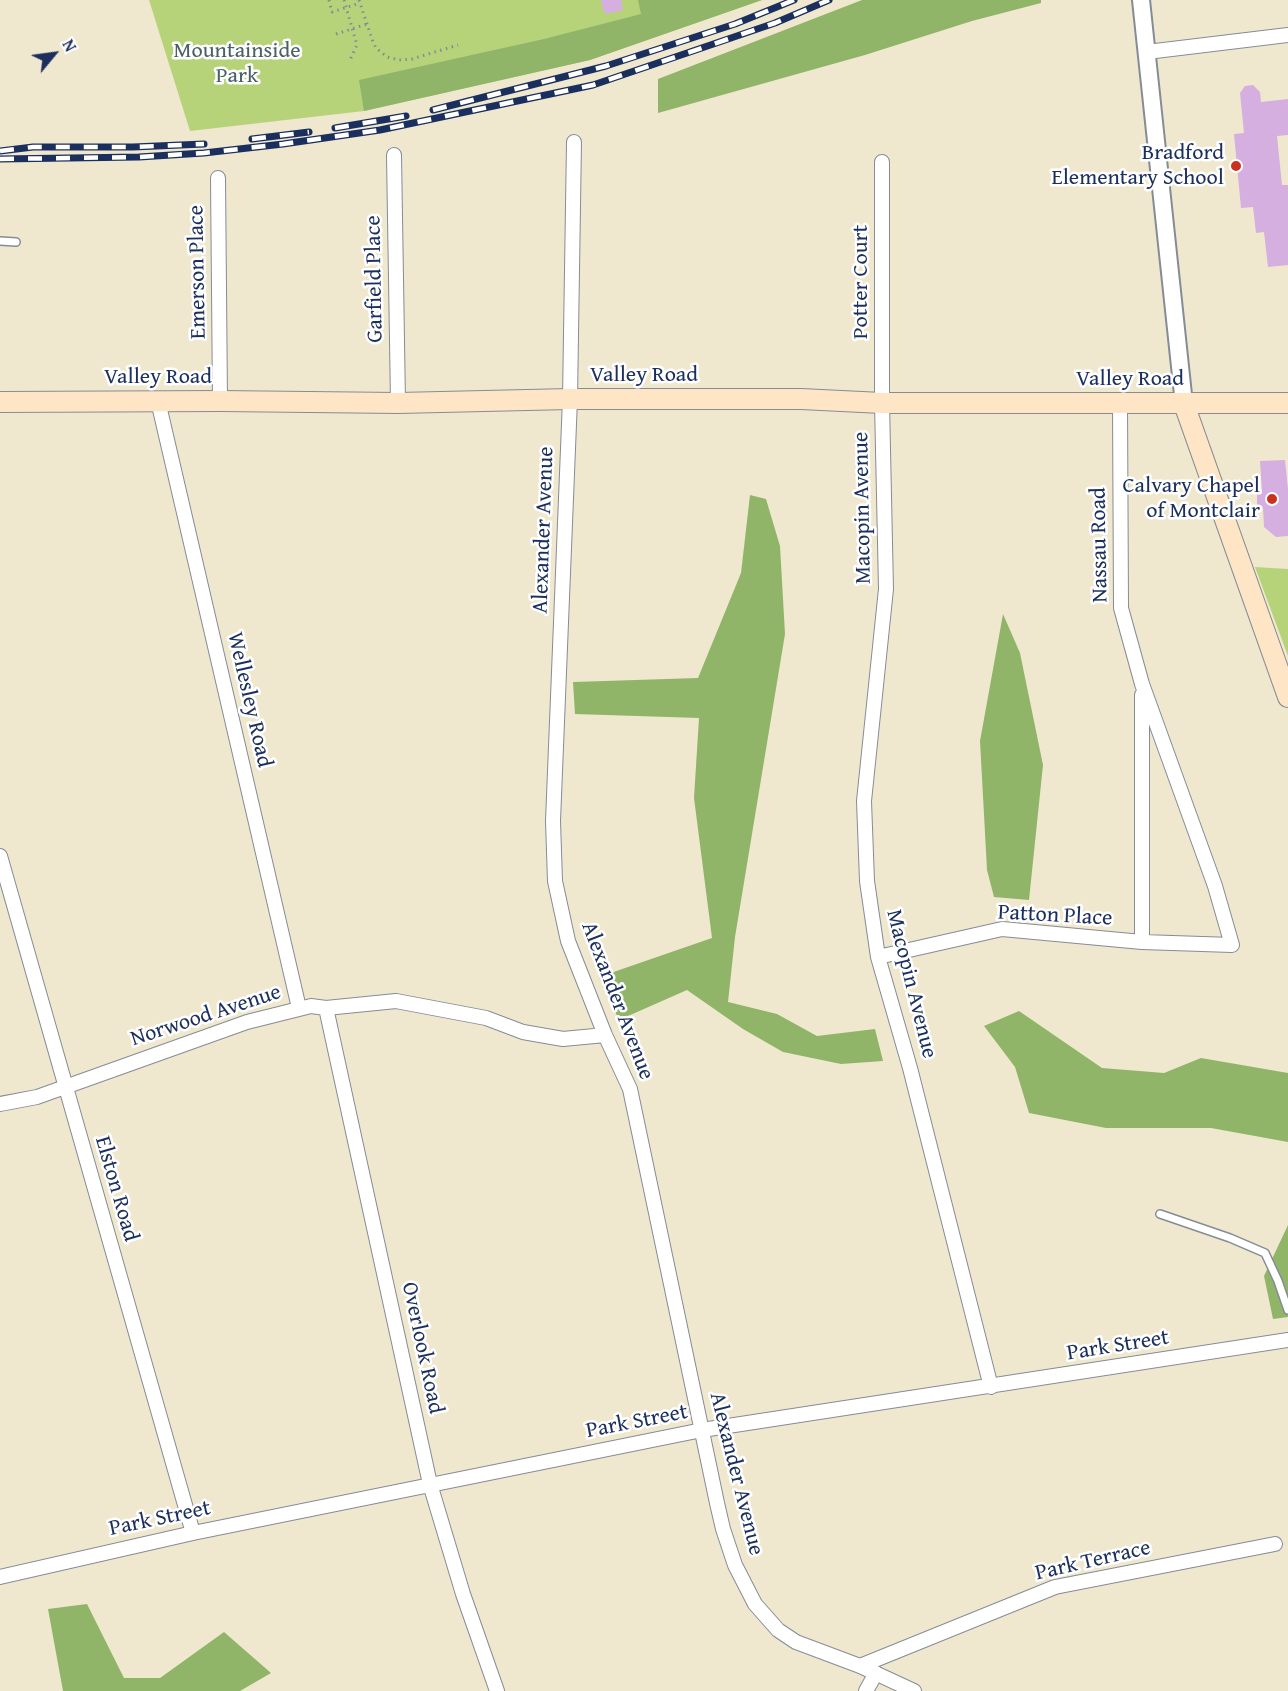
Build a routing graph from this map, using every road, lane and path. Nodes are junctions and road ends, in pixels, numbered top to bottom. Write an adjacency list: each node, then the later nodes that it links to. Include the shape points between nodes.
1 (329, 0): 5 (path, via 332,12)
2 (344, 0): 5 (path)
3 (1141, 0): 11 (street)
4 (359, 2): 5 (path); 6 (path)
5 (346, 8): 7 (path)
6 (367, 24): 7 (path); 10 (path, via 376,48 394,60 412,59)
7 (353, 28): 8 (path); 12 (path, via 357,45)
8 (336, 34)
9 (1288, 35): 11 (street)
10 (458, 45)
11 (1147, 52): 27 (street)
12 (349, 62)
13 (574, 142): 19 (street, Alexander Avenue)
14 (394, 155): 23 (street, Garfield Place)
15 (882, 162): 24 (street, Potter Court)
16 (218, 178): 21 (street, Emerson Place)
17 (0, 242): 18 (lane)
18 (16, 242)
19 (570, 399): 23 (main road, Valley Road); 24 (main road, Valley Road); 36 (street, Alexander Avenue, via 553,821 555,881 568,941)
20 (158, 401): 21 (main road, Valley Road); 22 (main road, Valley Road); 34 (street, Wellesley Road)
21 (220, 401): 23 (main road, Valley Road)
22 (0, 402)
23 (398, 403)
24 (882, 403): 25 (main road, Valley Road); 33 (street, Macopin Avenue, via 886,588 864,801 867,881)
25 (1120, 403): 27 (main road, Valley Road); 28 (street, Nassau Road, via 1121,608)
26 (1288, 403): 27 (main road, Valley Road)
27 (1184, 404): 29 (main road)
28 (1142, 684): 31 (street, Nassau Road); 32 (street, Nassau Road, via 1215,886)
29 (1288, 698)
30 (0, 856): 37 (street, Elston Road)
31 (1142, 942): 32 (street, Patton Place); 33 (street, Patton Place, via 1002,929)
32 (1232, 945)
33 (878, 957): 42 (street, Macopin Avenue)
34 (299, 1008): 35 (street, Norwood Avenue); 37 (street, Norwood Avenue, via 247,1022)
35 (326, 1008): 36 (street, Norwood Avenue, via 396,1001 486,1018 523,1032 563,1039); 44 (street, Overlook Road)
36 (605, 1035): 43 (street, Alexander Avenue, via 630,1089)
37 (65, 1086): 38 (street, Norwood Avenue, via 37,1097); 45 (street, Elston Road)
38 (0, 1104)
39 (1160, 1214): 40 (lane, via 1265,1253)
40 (1288, 1310)
41 (1288, 1340): 42 (street, Park Street)
42 (991, 1387): 43 (street, Park Street)
43 (702, 1430): 44 (street, Park Street); 48 (street, Alexander Avenue, via 723,1529 735,1566 755,1604 778,1630 796,1642)
44 (430, 1484): 45 (street, Park Street); 50 (street, Overlook Road)
45 (193, 1533): 47 (street, Park Street)
46 (1275, 1544): 48 (street, Park Terrace, via 1055,1587)
47 (0, 1576)
48 (860, 1666): 49 (street, Alexander Avenue)
49 (876, 1673): 51 (street); 52 (street, Alexander Avenue)
50 (497, 1691)
51 (866, 1691)
52 (914, 1691)

